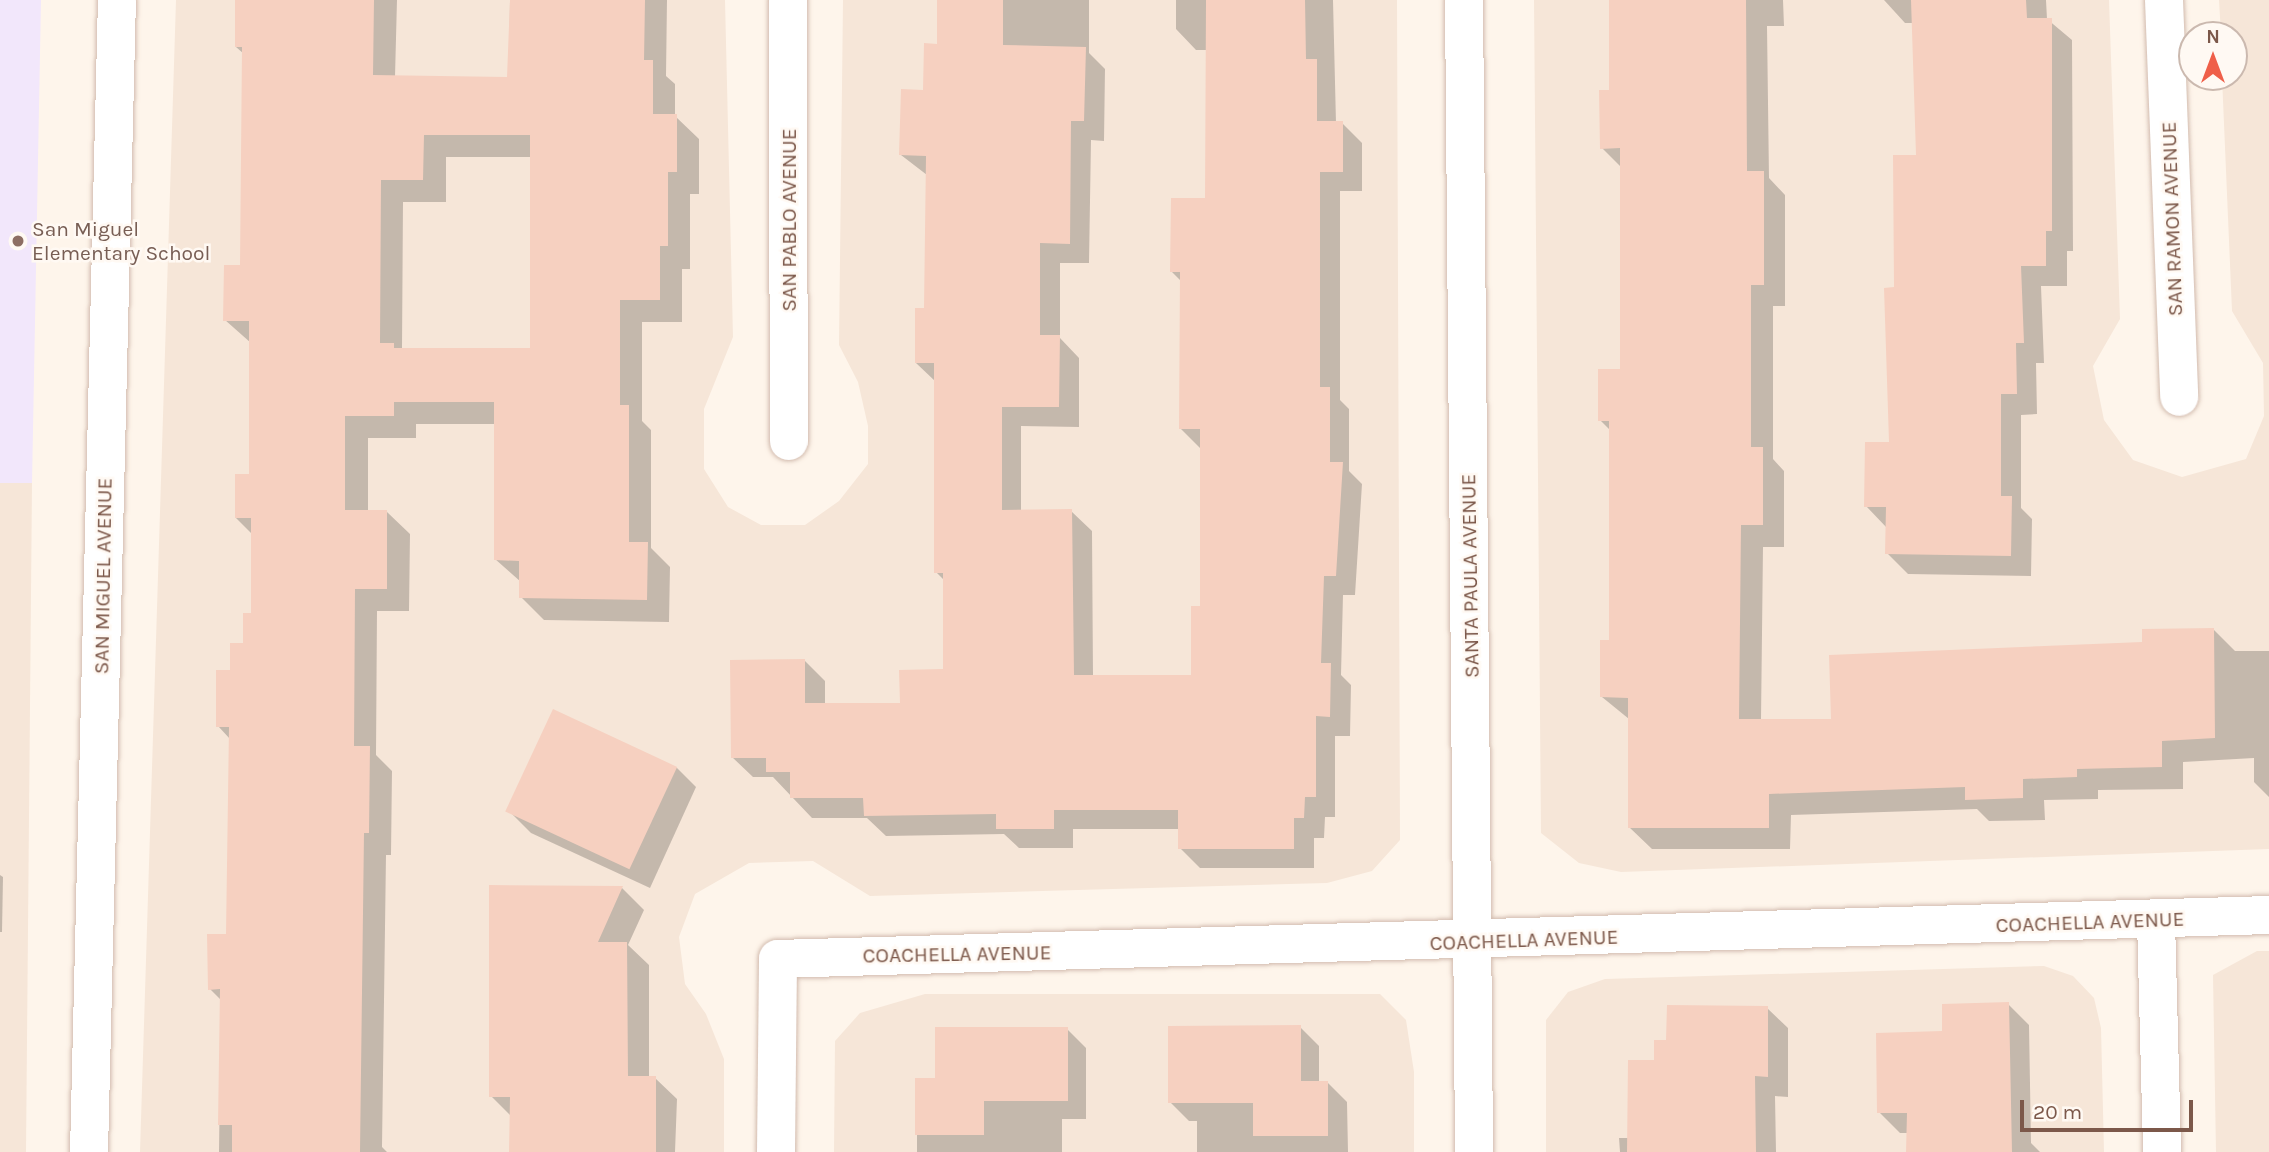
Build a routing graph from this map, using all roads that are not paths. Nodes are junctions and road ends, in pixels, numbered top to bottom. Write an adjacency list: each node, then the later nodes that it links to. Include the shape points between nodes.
1 (117, 0): 10 (street, SAN MIGUEL AVENUE)
2 (788, 0): 6 (street, SAN PABLO AVENUE)
3 (1464, 0): 9 (street, SANTA PAULA AVENUE)
4 (2164, 0): 5 (street, SAN RAMON AVENUE)
5 (2179, 397)
6 (789, 441)
7 (2269, 915): 8 (street, COACHELLA AVENUE)
8 (2156, 920): 9 (street, COACHELLA AVENUE); 13 (street)
9 (1473, 942): 11 (street, COACHELLA AVENUE, via 778,959); 12 (street, SANTA PAULA AVENUE)
10 (89, 1152)
11 (776, 1152)
12 (1474, 1152)
13 (2161, 1152)

